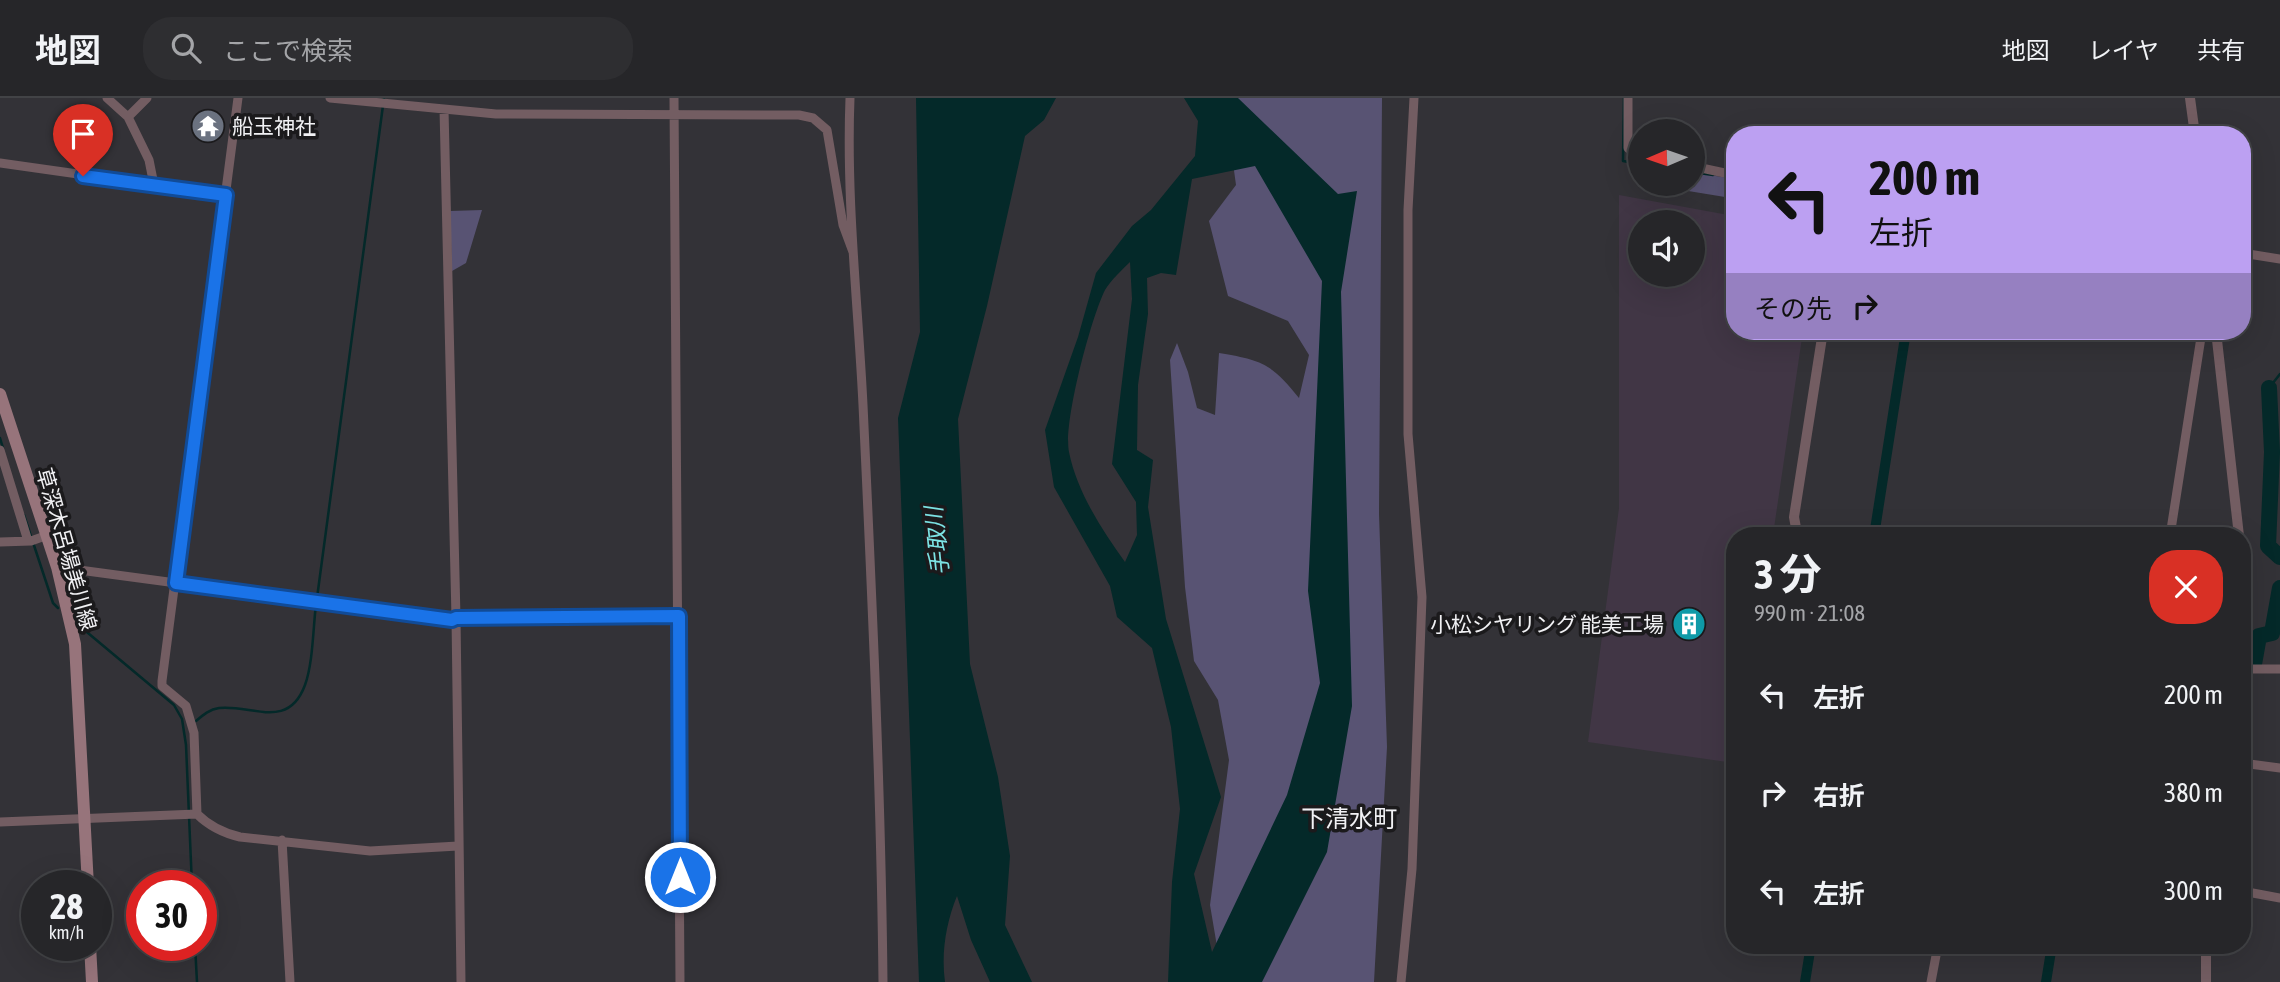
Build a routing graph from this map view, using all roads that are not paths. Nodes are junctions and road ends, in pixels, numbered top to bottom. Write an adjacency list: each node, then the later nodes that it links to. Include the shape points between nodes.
1 (107, 98): 12 (street)
2 (147, 98): 12 (street)
3 (238, 98): 19 (street)
4 (330, 98): 10 (street)
5 (674, 98): 11 (street)
6 (850, 98): 21 (street)
7 (1414, 98): 57 (street, via 1408,211 1408,434 1422,597 1412,869)
8 (1628, 98): 13 (street)
9 (2190, 98): 14 (street)
10 (444, 109): 11 (street, via 533,116); 36 (street)
11 (674, 116): 21 (street, via 799,116 821,122 827,130 843,225); 35 (street)
12 (128, 117): 18 (street, via 149,160)
13 (1628, 119)
14 (2195, 126)
15 (0, 163): 18 (street)
16 (1705, 169): 17 (street)
17 (1726, 173)
18 (154, 185): 19 (street)
19 (226, 195): 34 (street)
20 (2251, 254): 22 (street)
21 (854, 255): 56 (street)
22 (2280, 259)
23 (1822, 340): 28 (street)
24 (2201, 340): 29 (street)
25 (2217, 340): 30 (street)
26 (0, 394): 31 (main road, 草深木呂場美川線)
27 (0, 450): 31 (street)
28 (1796, 527)
29 (2171, 527)
30 (2238, 527)
31 (35, 539): 32 (street); 33 (main road, 草深木呂場美川線)
32 (0, 542)
33 (57, 567): 34 (street); 42 (main road, 草深木呂場美川線, via 75,644)
34 (176, 583): 36 (street); 41 (street, via 162,686 186,706 194,733)
35 (679, 616): 36 (street); 55 (street)
36 (456, 618): 45 (street)
37 (2280, 669): 38 (street)
38 (2251, 670)
39 (2251, 764): 40 (street)
40 (2280, 768)
41 (192, 814): 42 (street); 44 (street, via 225,834)
42 (85, 818): 43 (street); 46 (main road, 草深木呂場美川線)
43 (0, 822)
44 (282, 840): 45 (street, via 370,851); 53 (street)
45 (458, 846): 54 (street)
46 (87, 870)
47 (2251, 893): 48 (street)
48 (2280, 898)
49 (1936, 954): 58 (street)
50 (2206, 954): 59 (street)
51 (91, 961): 52 (main road)
52 (92, 982)
53 (290, 982)
54 (461, 982)
55 (680, 982)
56 (883, 982)
57 (1401, 982)
58 (1931, 982)
59 (2206, 982)

